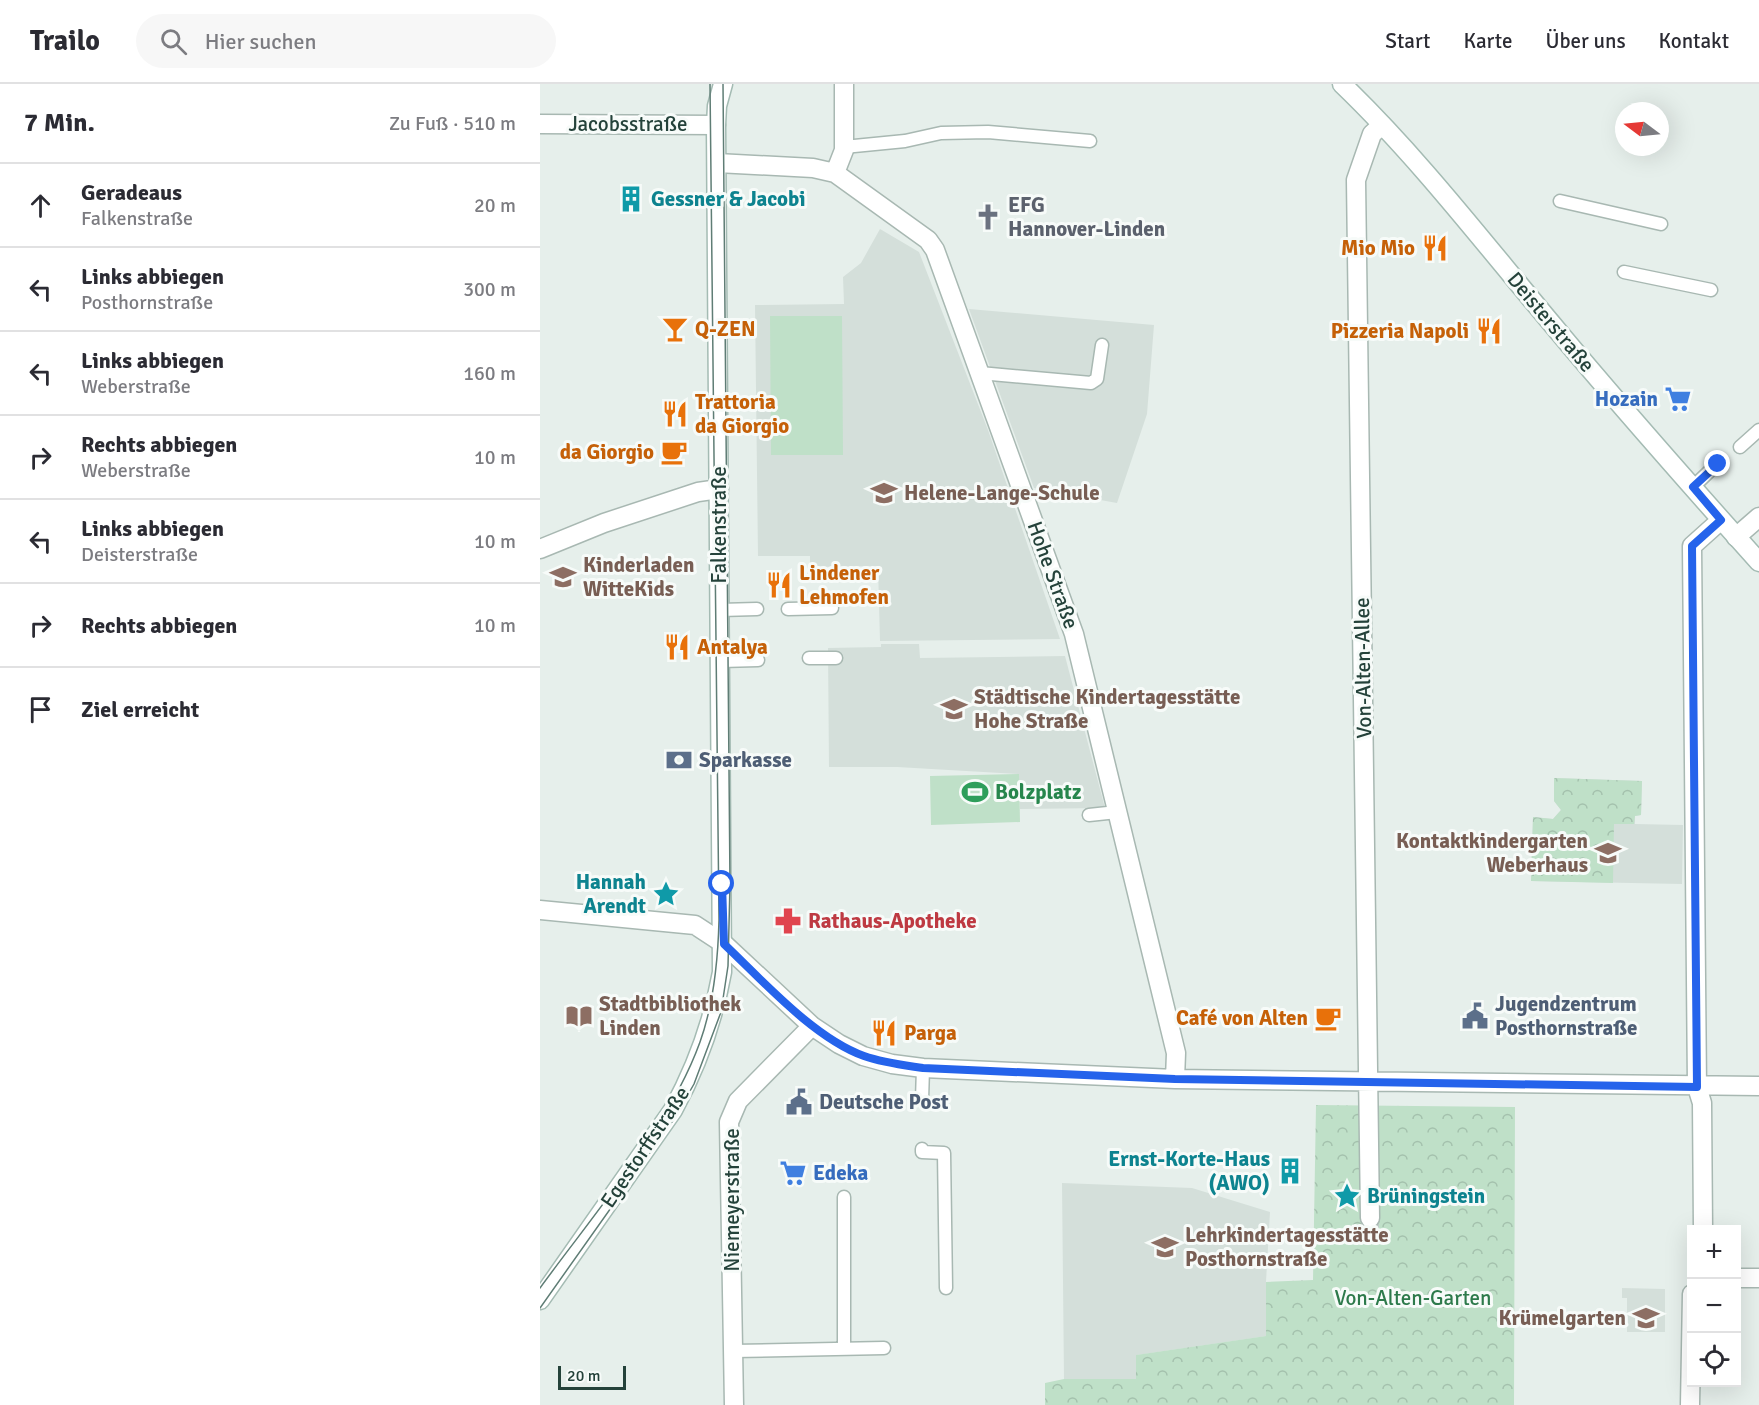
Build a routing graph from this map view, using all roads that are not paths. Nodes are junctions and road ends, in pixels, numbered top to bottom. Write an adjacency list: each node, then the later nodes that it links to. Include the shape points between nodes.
1 (713, 84): 5 (street, Falkenstraße)
2 (723, 84): 5 (street, Falkenstraße)
3 (844, 84): 10 (street)
4 (1342, 84): 8 (street, Deisterstraße)
5 (717, 106): 7 (street, Falkenstraße)
6 (540, 124): 7 (street, Jacobsstraße)
7 (716, 124): 11 (street, Falkenstraße)
8 (1382, 125): 22 (street, Deisterstraße); 44 (street, Von-Alten-Allee, via 1372,134 1356,180)
9 (1090, 141): 10 (lane, via 964,133)
10 (844, 147): 12 (street)
11 (717, 163): 12 (street, Hohe Straße, via 813,168); 23 (street, Falkenstraße)
12 (835, 173): 18 (street, Hohe Straße, via 928,240)
13 (1560, 201): 14 (lane)
14 (1661, 224)
15 (1624, 272): 16 (lane)
16 (1711, 290)
17 (1102, 345): 18 (lane, via 1097,379 1091,383)
18 (980, 373): 37 (street, Hohe Straße, via 1074,634)
19 (1759, 430): 20 (lane)
20 (1740, 447)
21 (1718, 464): 22 (lane)
22 (1693, 487): 25 (street, Deisterstraße)
23 (719, 489): 27 (street, via 646,509); 32 (street, Falkenstraße)
24 (1759, 517): 26 (street)
25 (1721, 520): 26 (street, Deisterstraße); 46 (street, via 1692,546 1688,753)
26 (1736, 537): 28 (street, Deisterstraße)
27 (540, 549)
28 (1759, 562)
29 (832, 608): 31 (lane)
30 (757, 609): 32 (lane)
31 (788, 609)
32 (720, 610): 36 (street, Falkenstraße)
33 (809, 658): 34 (lane)
34 (836, 658)
35 (758, 660): 36 (lane)
36 (720, 661): 40 (street, Falkenstraße)
37 (1117, 812): 38 (lane); 43 (street, Hohe Straße, via 1176,1053)
38 (1089, 815)
39 (540, 910): 40 (street, via 695,925)
40 (724, 944): 41 (street); 55 (street, Egestorffstraße, via 715,1010 691,1078 673,1110)
41 (812, 1026): 42 (street, via 863,1056); 59 (street, Niemeyerstraße, via 738,1101 729,1122)
42 (923, 1068): 43 (street); 47 (lane)
43 (1175, 1079): 44 (street)
44 (1369, 1080): 46 (street); 50 (street, Von-Alten-Allee)
45 (1759, 1086): 46 (street)
46 (1697, 1087): 51 (street, via 1702,1103)
47 (922, 1101)
48 (922, 1149): 54 (lane, via 944,1153)
49 (844, 1197): 57 (lane)
50 (1370, 1218)
51 (1703, 1225)
52 (1741, 1278): 53 (street)
53 (1759, 1278)
54 (946, 1288)
55 (540, 1300)
56 (1691, 1333): 61 (street)
57 (844, 1348): 58 (lane); 59 (lane)
58 (884, 1348)
59 (733, 1351): 60 (street, Niemeyerstraße)
60 (734, 1405)
61 (1690, 1405)

